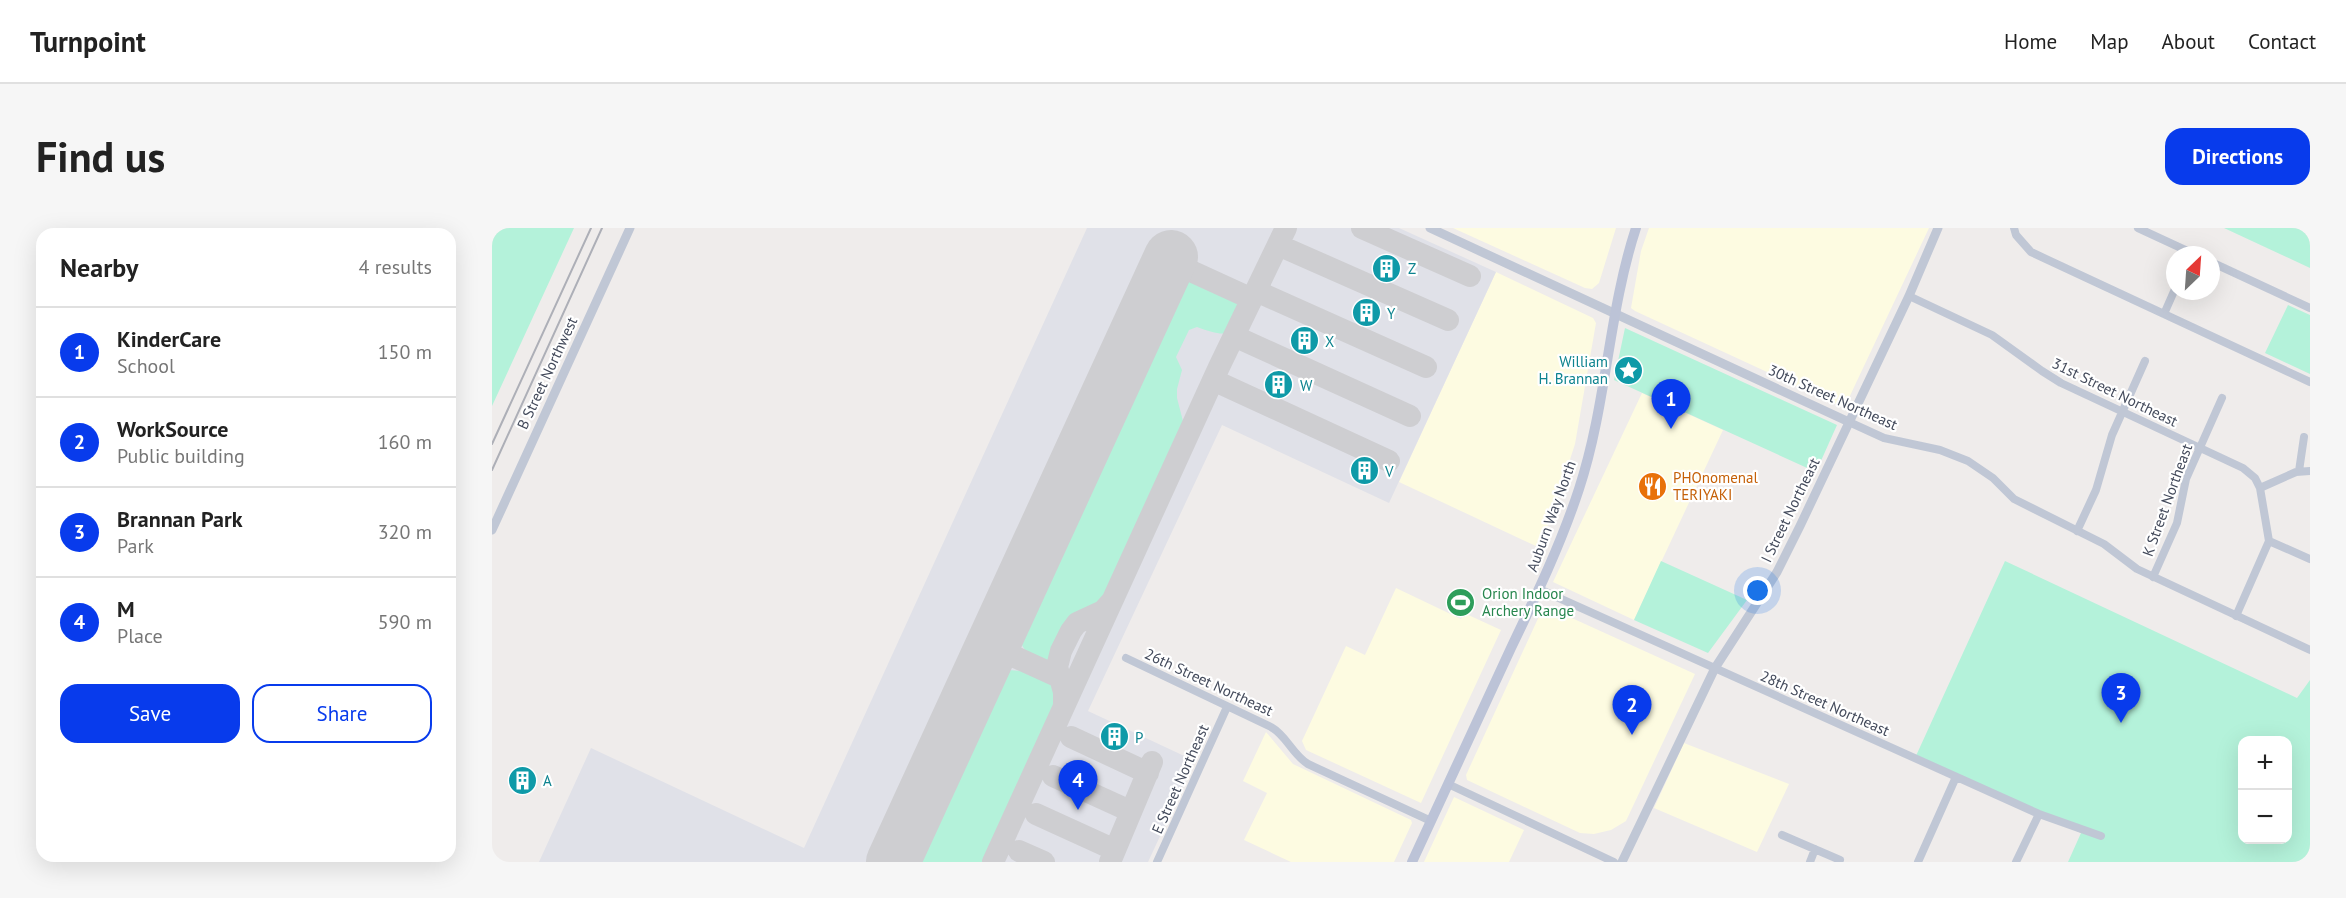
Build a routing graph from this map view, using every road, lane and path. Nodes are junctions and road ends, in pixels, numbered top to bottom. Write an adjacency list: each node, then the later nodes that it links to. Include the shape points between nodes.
1 (630, 228): 24 (street, B Street Northwest)
2 (1430, 228): 12 (street, 30th Street Northeast)
3 (1636, 228): 12 (main road, Auburn Way North)
4 (1938, 228): 9 (street, I Street Northeast)
5 (2014, 228): 13 (street, via 2031,252)
6 (2138, 228): 7 (street)
7 (2176, 246)
8 (2220, 266): 11 (street)
9 (1909, 296): 17 (street, 31st Street Northeast, via 1986,332 2050,376); 18 (street, I Street Northeast)
10 (2170, 300): 13 (street)
11 (2310, 308)
12 (1615, 314): 18 (street, 30th Street Northeast); 29 (main road, Auburn Way North, via 1587,464)
13 (2164, 314): 15 (street)
14 (2145, 361): 17 (street)
15 (2310, 382)
16 (2222, 399): 20 (street, K Street Northeast)
17 (2122, 411): 20 (street, 31st Street Northeast); 25 (street, via 2106,448 2093,499)
18 (1849, 422): 25 (street, 30th Street Northeast, via 1884,438 1940,450 1968,461 2020,503); 33 (street, I Street Northeast, via 1777,572)
19 (2304, 436): 21 (street)
20 (2200, 447): 23 (street, 31st Street Northeast, via 2247,470); 28 (street, K Street Northeast, via 2186,479 2176,523)
21 (2299, 471): 22 (street); 23 (street)
22 (2310, 471)
23 (2260, 488): 26 (street)
24 (492, 530)
25 (2077, 531): 28 (street, 30th Street Northeast)
26 (2270, 541): 27 (street); 30 (street)
27 (2310, 559)
28 (2153, 577): 30 (street, 30th Street Northeast)
29 (1539, 589): 33 (street, 28th Street Northeast); 36 (main road, Auburn Way North)
30 (2236, 616): 31 (street, 30th Street Northeast)
31 (2310, 650)
32 (1126, 658): 34 (street, 26th Street Northeast)
33 (1715, 668): 35 (street, 28th Street Northeast); 46 (street, I Street Northeast)
34 (1227, 707): 38 (street, 26th Street Northeast, via 1278,731 1308,764); 43 (street, E Street Northeast)
35 (1956, 777): 37 (street, 28th Street Northeast); 48 (street)
36 (1448, 784): 38 (main road, Auburn Way North); 45 (street)
37 (2038, 814): 40 (street, 28th Street Northeast); 49 (street)
38 (1431, 821): 44 (main road, Auburn Way North)
39 (1782, 835): 41 (street)
40 (2101, 836)
41 (1815, 849): 42 (street); 47 (street)
42 (1840, 860)
43 (1157, 862)
44 (1412, 862)
45 (1614, 862)
46 (1622, 862)
47 (1810, 862)
48 (1918, 862)
49 (2016, 862)

